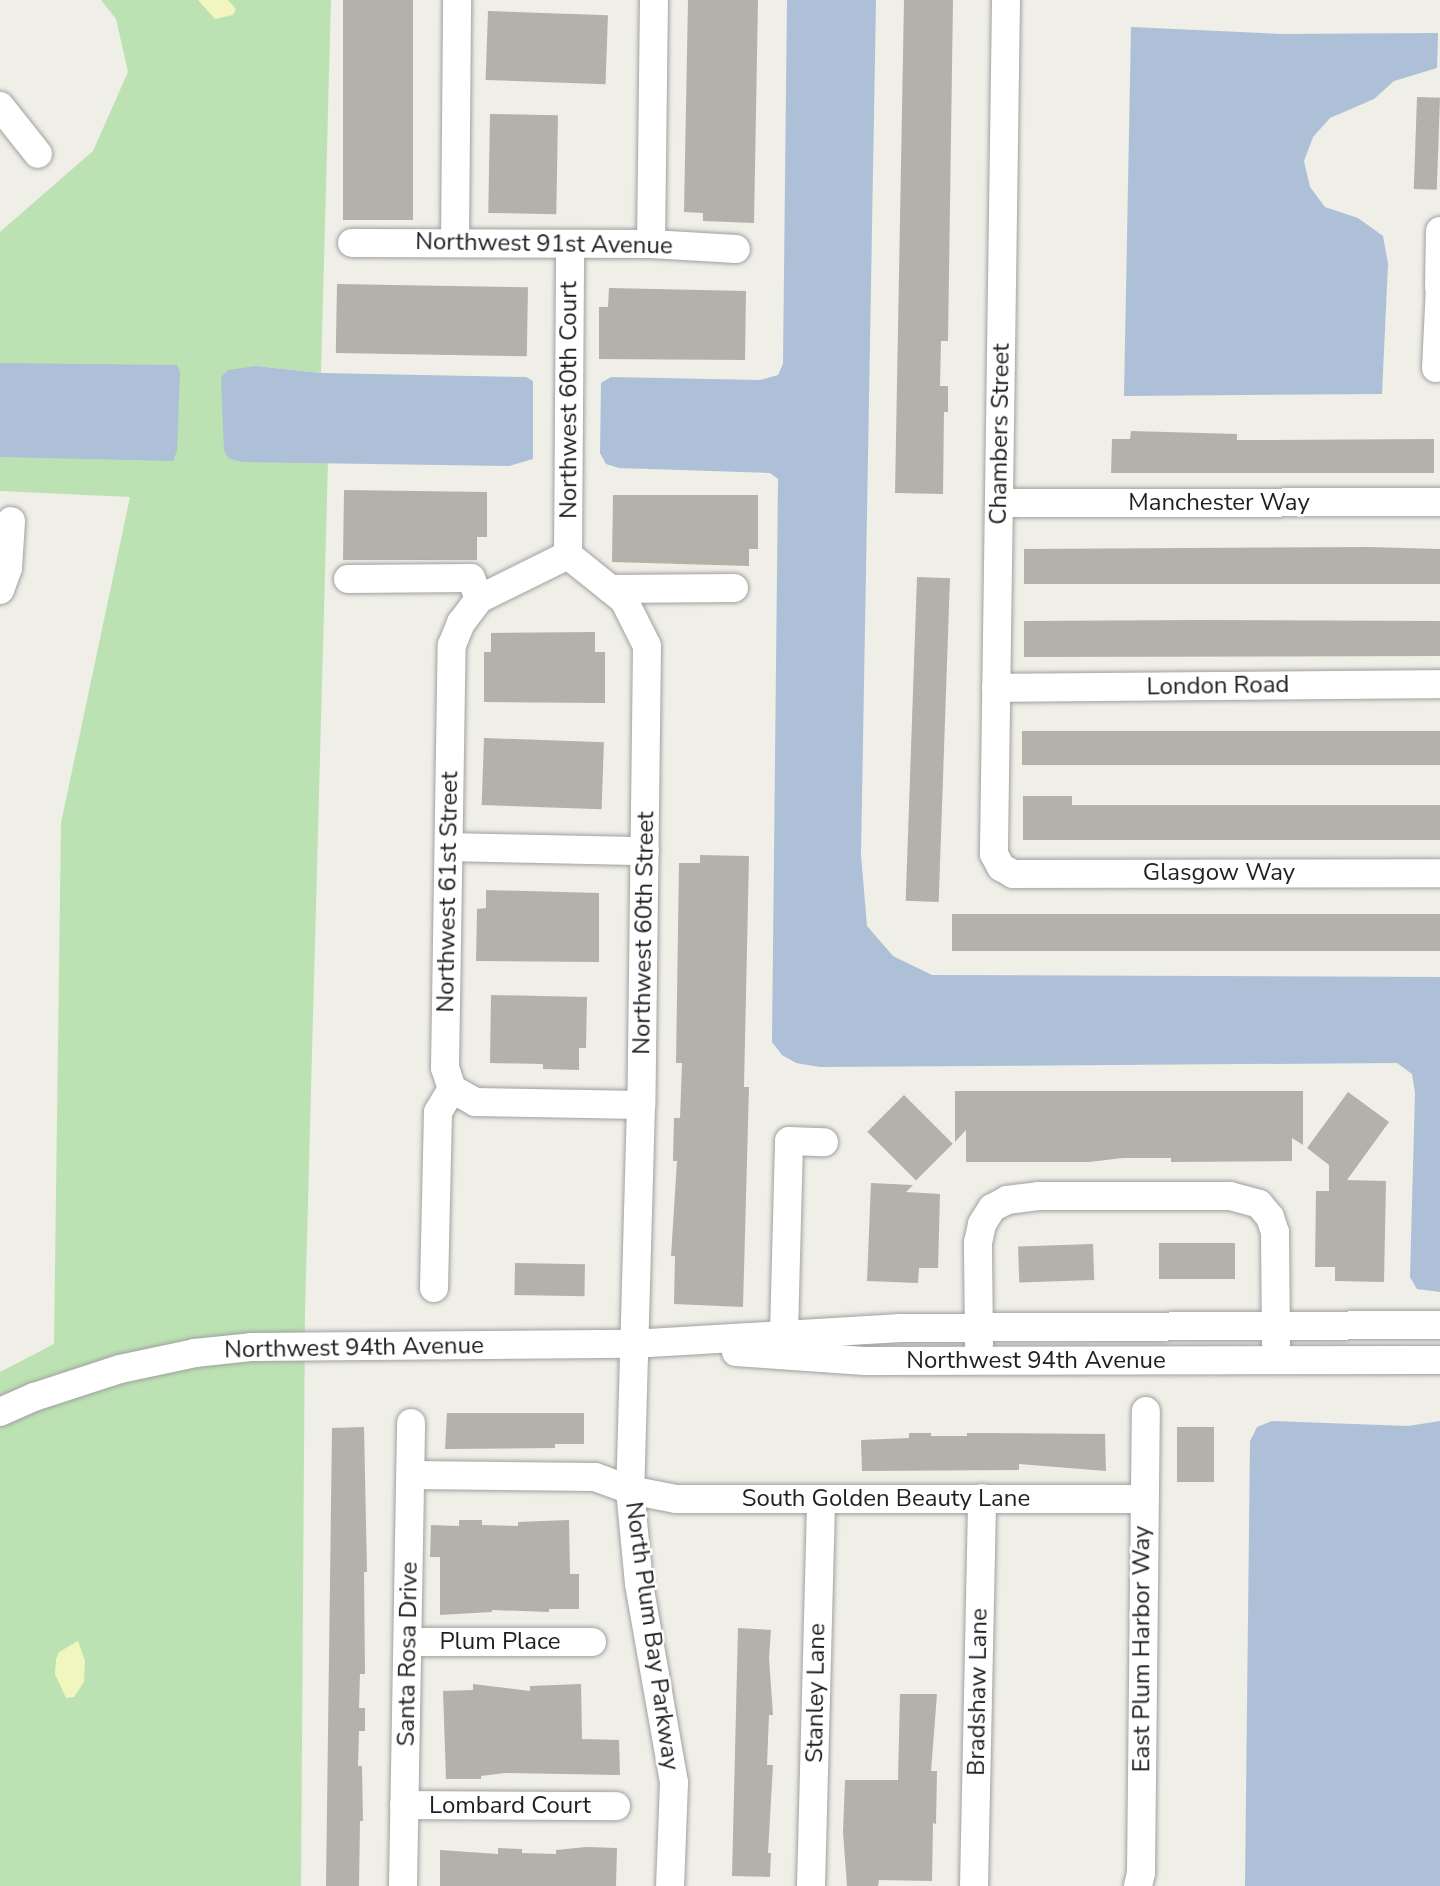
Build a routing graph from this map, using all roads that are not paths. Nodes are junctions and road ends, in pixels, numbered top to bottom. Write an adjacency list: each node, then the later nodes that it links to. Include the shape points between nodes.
1 (457, 0): 8 (street)
2 (654, 0): 10 (street)
3 (1006, 0): 15 (street, Chambers Street)
4 (0, 106): 5 (street)
5 (38, 154)
6 (1440, 230): 12 (street)
7 (352, 243): 8 (street, Northwest 91st Avenue)
8 (455, 243): 9 (street, Northwest 91st Avenue)
9 (570, 244): 10 (street, Northwest 91st Avenue); 17 (street, Northwest 60th Court)
10 (651, 244): 11 (street, Northwest 91st Avenue)
11 (736, 249)
12 (1440, 287): 13 (street)
13 (1436, 368)
14 (1440, 502): 15 (street, Manchester Way)
15 (999, 503): 24 (street, Chambers Street)
16 (11, 522): 21 (street, via 8,568)
17 (568, 555): 20 (street, Northwest 60th Street); 22 (street, Northwest 61st Street)
18 (348, 579): 22 (street, via 471,579)
19 (734, 588): 20 (street)
20 (610, 589): 26 (street, Northwest 60th Street, via 624,600 648,646)
21 (0, 590)
22 (480, 599): 25 (street, Northwest 61st Street, via 461,622 452,645)
23 (1440, 684): 24 (street, London Road)
24 (996, 688): 27 (street, Chambers Street, via 995,854)
25 (449, 847): 26 (street); 29 (street, Northwest 61st Street, via 446,1068)
26 (645, 852): 30 (street, Northwest 60th Street)
27 (1000, 867): 28 (street, Glasgow Way, via 1013,874)
28 (1440, 873)
29 (452, 1088): 30 (street, via 475,1102); 32 (street, via 438,1112)
30 (641, 1105): 37 (street, Northwest 60th Street)
31 (824, 1142): 36 (street, via 789,1141)
32 (434, 1288)
33 (1440, 1325): 35 (street, Northwest 94th Avenue)
34 (979, 1327): 35 (street, Northwest 94th Avenue); 35 (street, via 982,1224 992,1208 1007,1200 1038,1196 1203,1196 1246,1198 1259,1205 1275,1232); 36 (street, Northwest 94th Avenue); 40 (street)
35 (1276, 1327): 38 (street)
36 (784, 1334): 37 (street, Northwest 94th Avenue)
37 (632, 1344): 40 (street, Northwest 94th Avenue, via 865,1361); 42 (street, Northwest 94th Avenue, via 292,1345 195,1353 120,1369); 45 (street, North Plum Bay Parkway)
38 (1276, 1360): 39 (street, Northwest 94th Avenue); 40 (street, Northwest 94th Avenue)
39 (1440, 1360)
40 (980, 1361)
41 (1146, 1411): 47 (street, East Plum Harbor Way)
42 (0, 1412)
43 (411, 1423): 44 (street, Santa Rosa Drive)
44 (412, 1475): 45 (street, South Golden Beauty Lane, via 595,1477); 49 (street, Santa Rosa Drive)
45 (631, 1490): 48 (street, South Golden Beauty Lane, via 676,1499); 54 (street, North Plum Bay Parkway, via 639,1584 674,1783)
46 (982, 1498): 47 (street, South Golden Beauty Lane); 48 (street, South Golden Beauty Lane); 56 (street, Bradshaw Lane)
47 (1142, 1499): 57 (street, East Plum Harbor Way)
48 (821, 1500): 55 (street, Stanley Lane)
49 (409, 1642): 50 (street, Plum Place); 51 (street, Santa Rosa Drive)
50 (592, 1642)
51 (404, 1805): 52 (street, Lombard Court); 53 (street, Santa Rosa Drive)
52 (616, 1806)
53 (403, 1886)
54 (670, 1886)
55 (811, 1886)
56 (974, 1886)
57 (1138, 1886)

